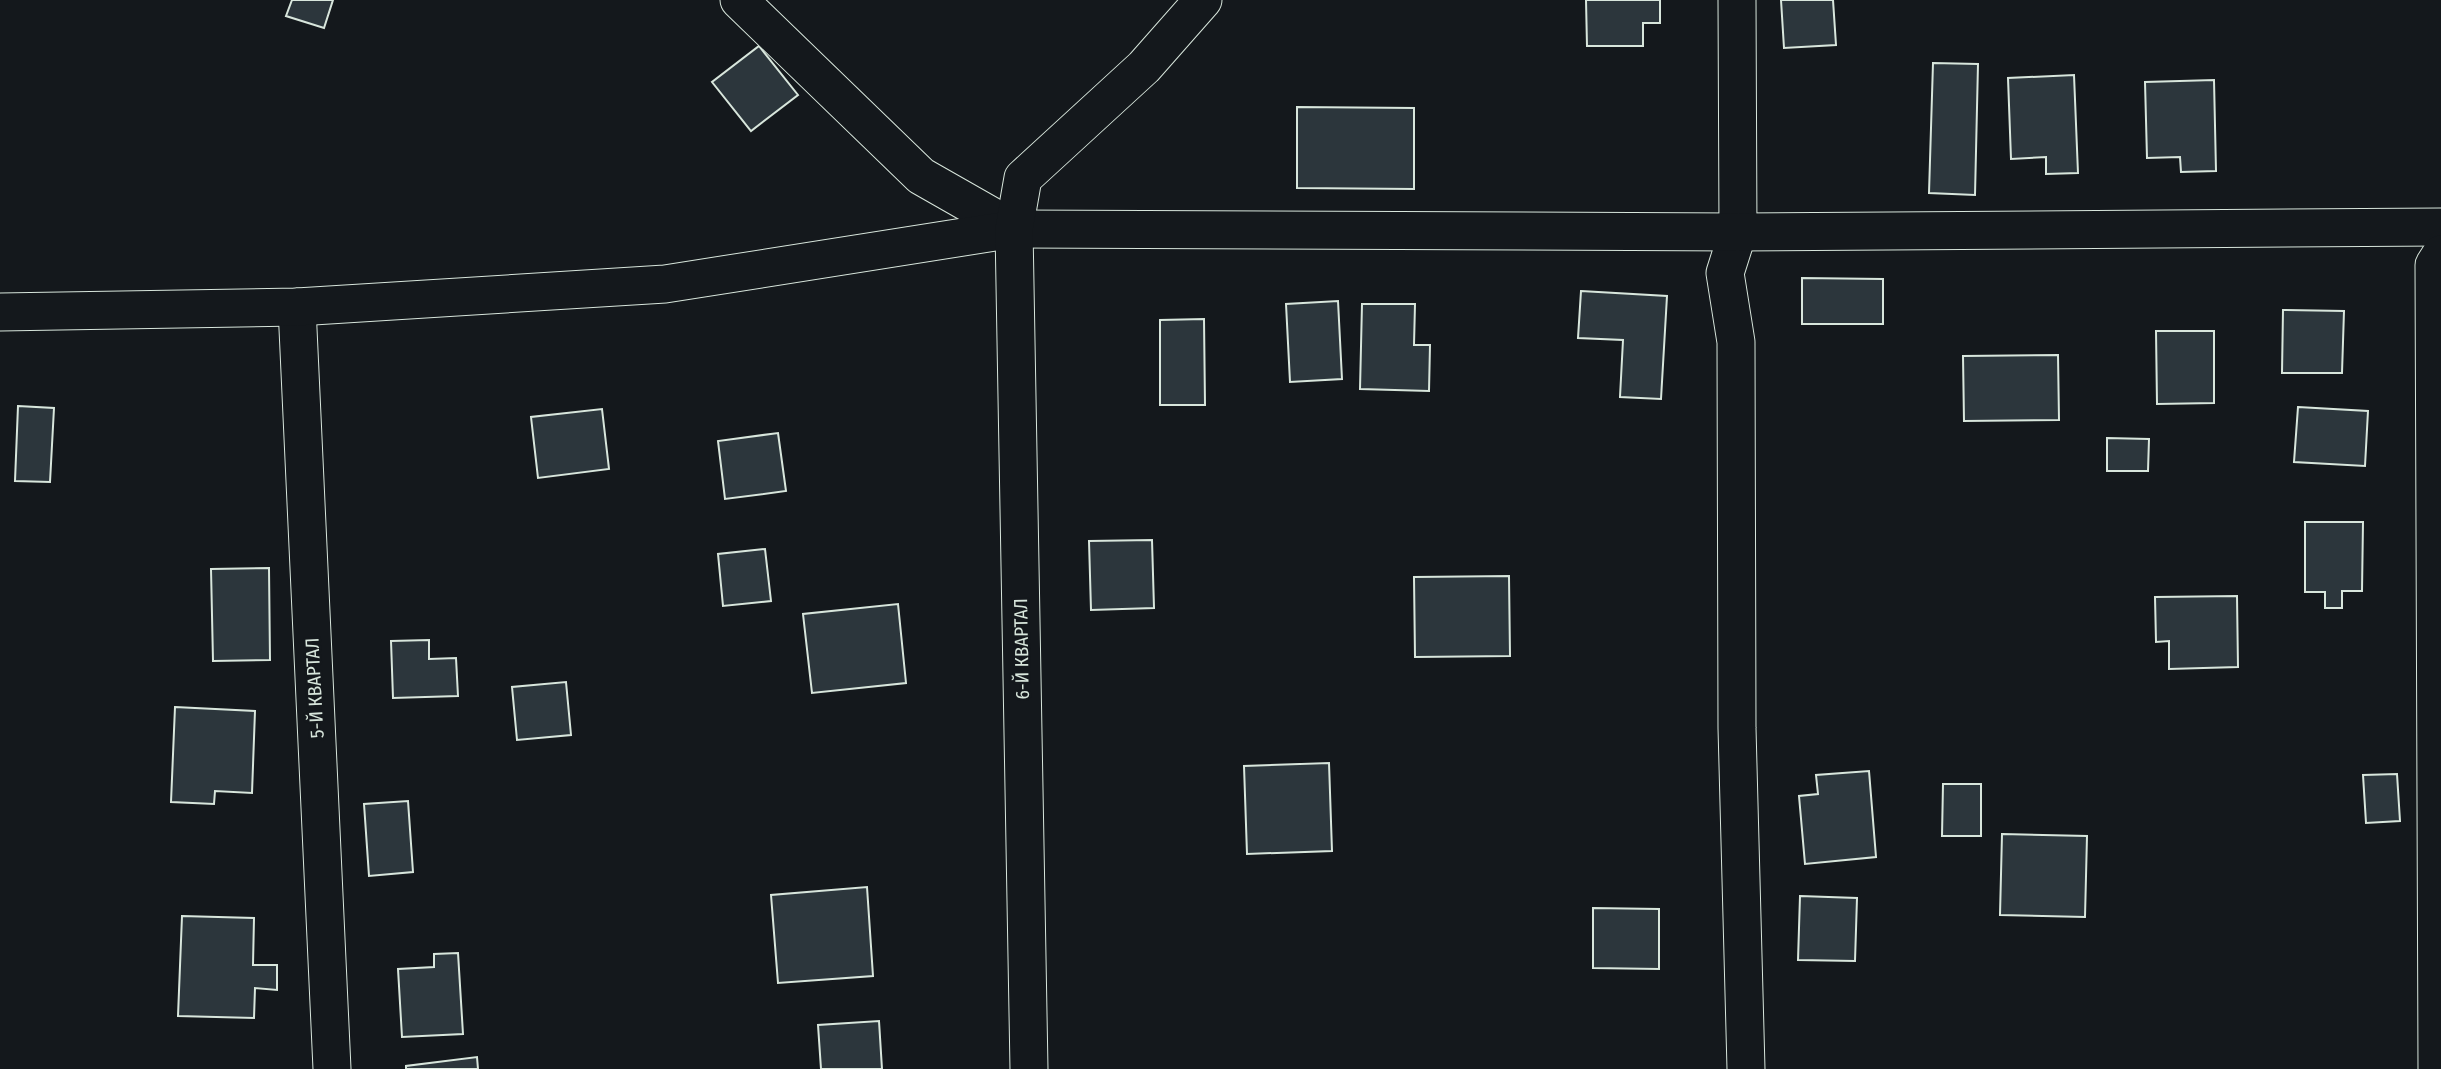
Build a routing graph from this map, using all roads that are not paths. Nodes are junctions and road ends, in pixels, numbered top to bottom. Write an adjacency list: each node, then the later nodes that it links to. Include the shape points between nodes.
1 (739, 0): 5 (street, via 921,176)
2 (1203, 0): 5 (street, 6-Й КВАРТАЛ, via 1144,67 1023,178)
3 (1737, 0): 6 (street)
4 (2441, 227): 6 (street)
5 (1014, 229): 6 (street); 8 (street, via 665,284); 11 (street, 6-Й КВАРТАЛ)
6 (1738, 232): 12 (street, via 1725,273 1736,342 1737,728)
7 (2441, 254): 13 (street, via 2434,265)
8 (297, 307): 9 (street); 10 (street, 5-Й КВАРТАЛ)
9 (0, 312)
10 (332, 1069)
11 (1028, 1069)
12 (1746, 1069)
13 (2437, 1069)

